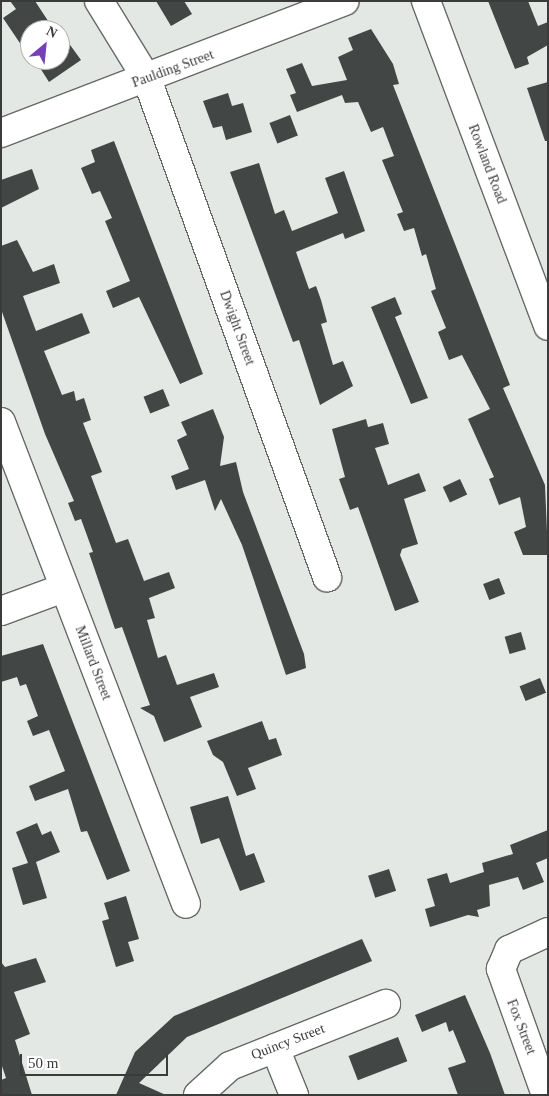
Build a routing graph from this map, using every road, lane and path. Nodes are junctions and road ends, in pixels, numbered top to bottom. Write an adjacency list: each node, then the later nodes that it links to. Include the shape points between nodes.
1 (99, 1): 4 (street, Dwight Street)
2 (344, 1): 4 (street, Paulding Street)
3 (426, 1): 6 (street, Rowland Road)
4 (147, 79): 5 (street, Paulding Street); 8 (street, Dwight Street)
5 (1, 133)
6 (548, 326)
7 (1, 422): 9 (street, Millard Street)
8 (327, 577)
9 (64, 588): 10 (street); 11 (street, Millard Street)
10 (1, 611)
11 (186, 904)
12 (548, 932): 17 (street, Fox Street, via 509,950 502,959 502,979)
13 (386, 1004): 14 (street, Quincy Street)
14 (275, 1048): 15 (street, Quincy Street, via 217,1074); 16 (street)
15 (198, 1095)
16 (294, 1095)
17 (546, 1095)

